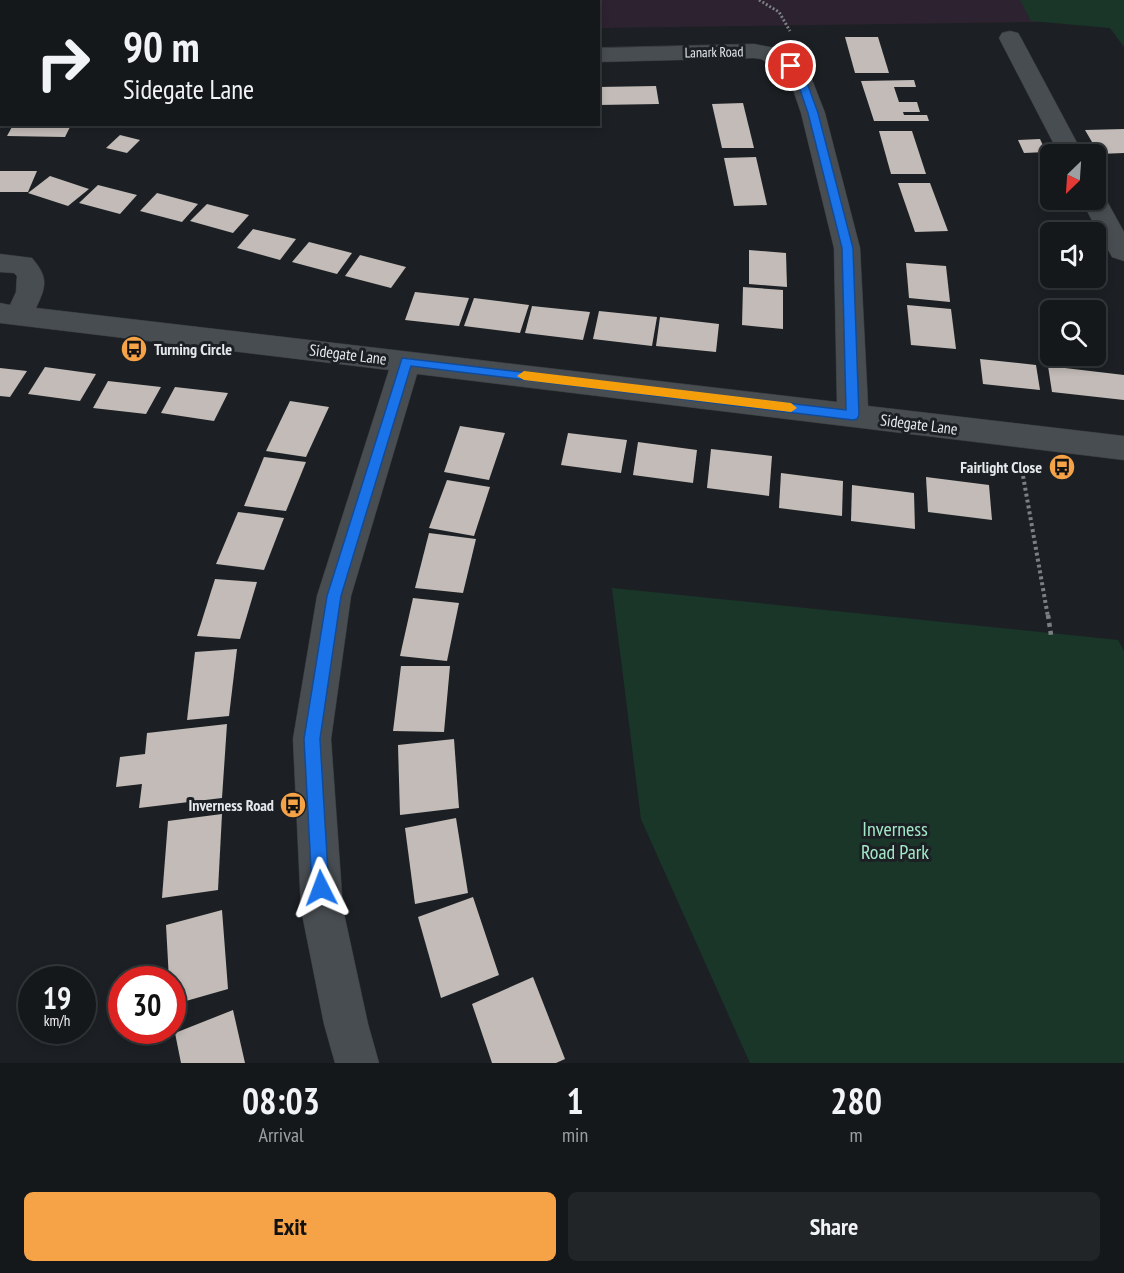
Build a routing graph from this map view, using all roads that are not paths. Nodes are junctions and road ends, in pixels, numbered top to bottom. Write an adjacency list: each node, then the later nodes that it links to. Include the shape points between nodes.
1 (1010, 38): 3 (street)
2 (600, 54): 9 (street, Lanark Road, via 754,51 780,59 800,77 847,248)
3 (1066, 144)
4 (1099, 210): 5 (street)
5 (1124, 252)
6 (0, 263): 7 (street, via 22,264 31,275 30,292)
7 (9, 314): 8 (street, Sidegate Lane)
8 (406, 362): 9 (street, Sidegate Lane); 11 (street, via 334,596 312,739 322,909)
9 (853, 415): 10 (street, Sidegate Lane)
10 (1124, 448)
11 (357, 1063)

